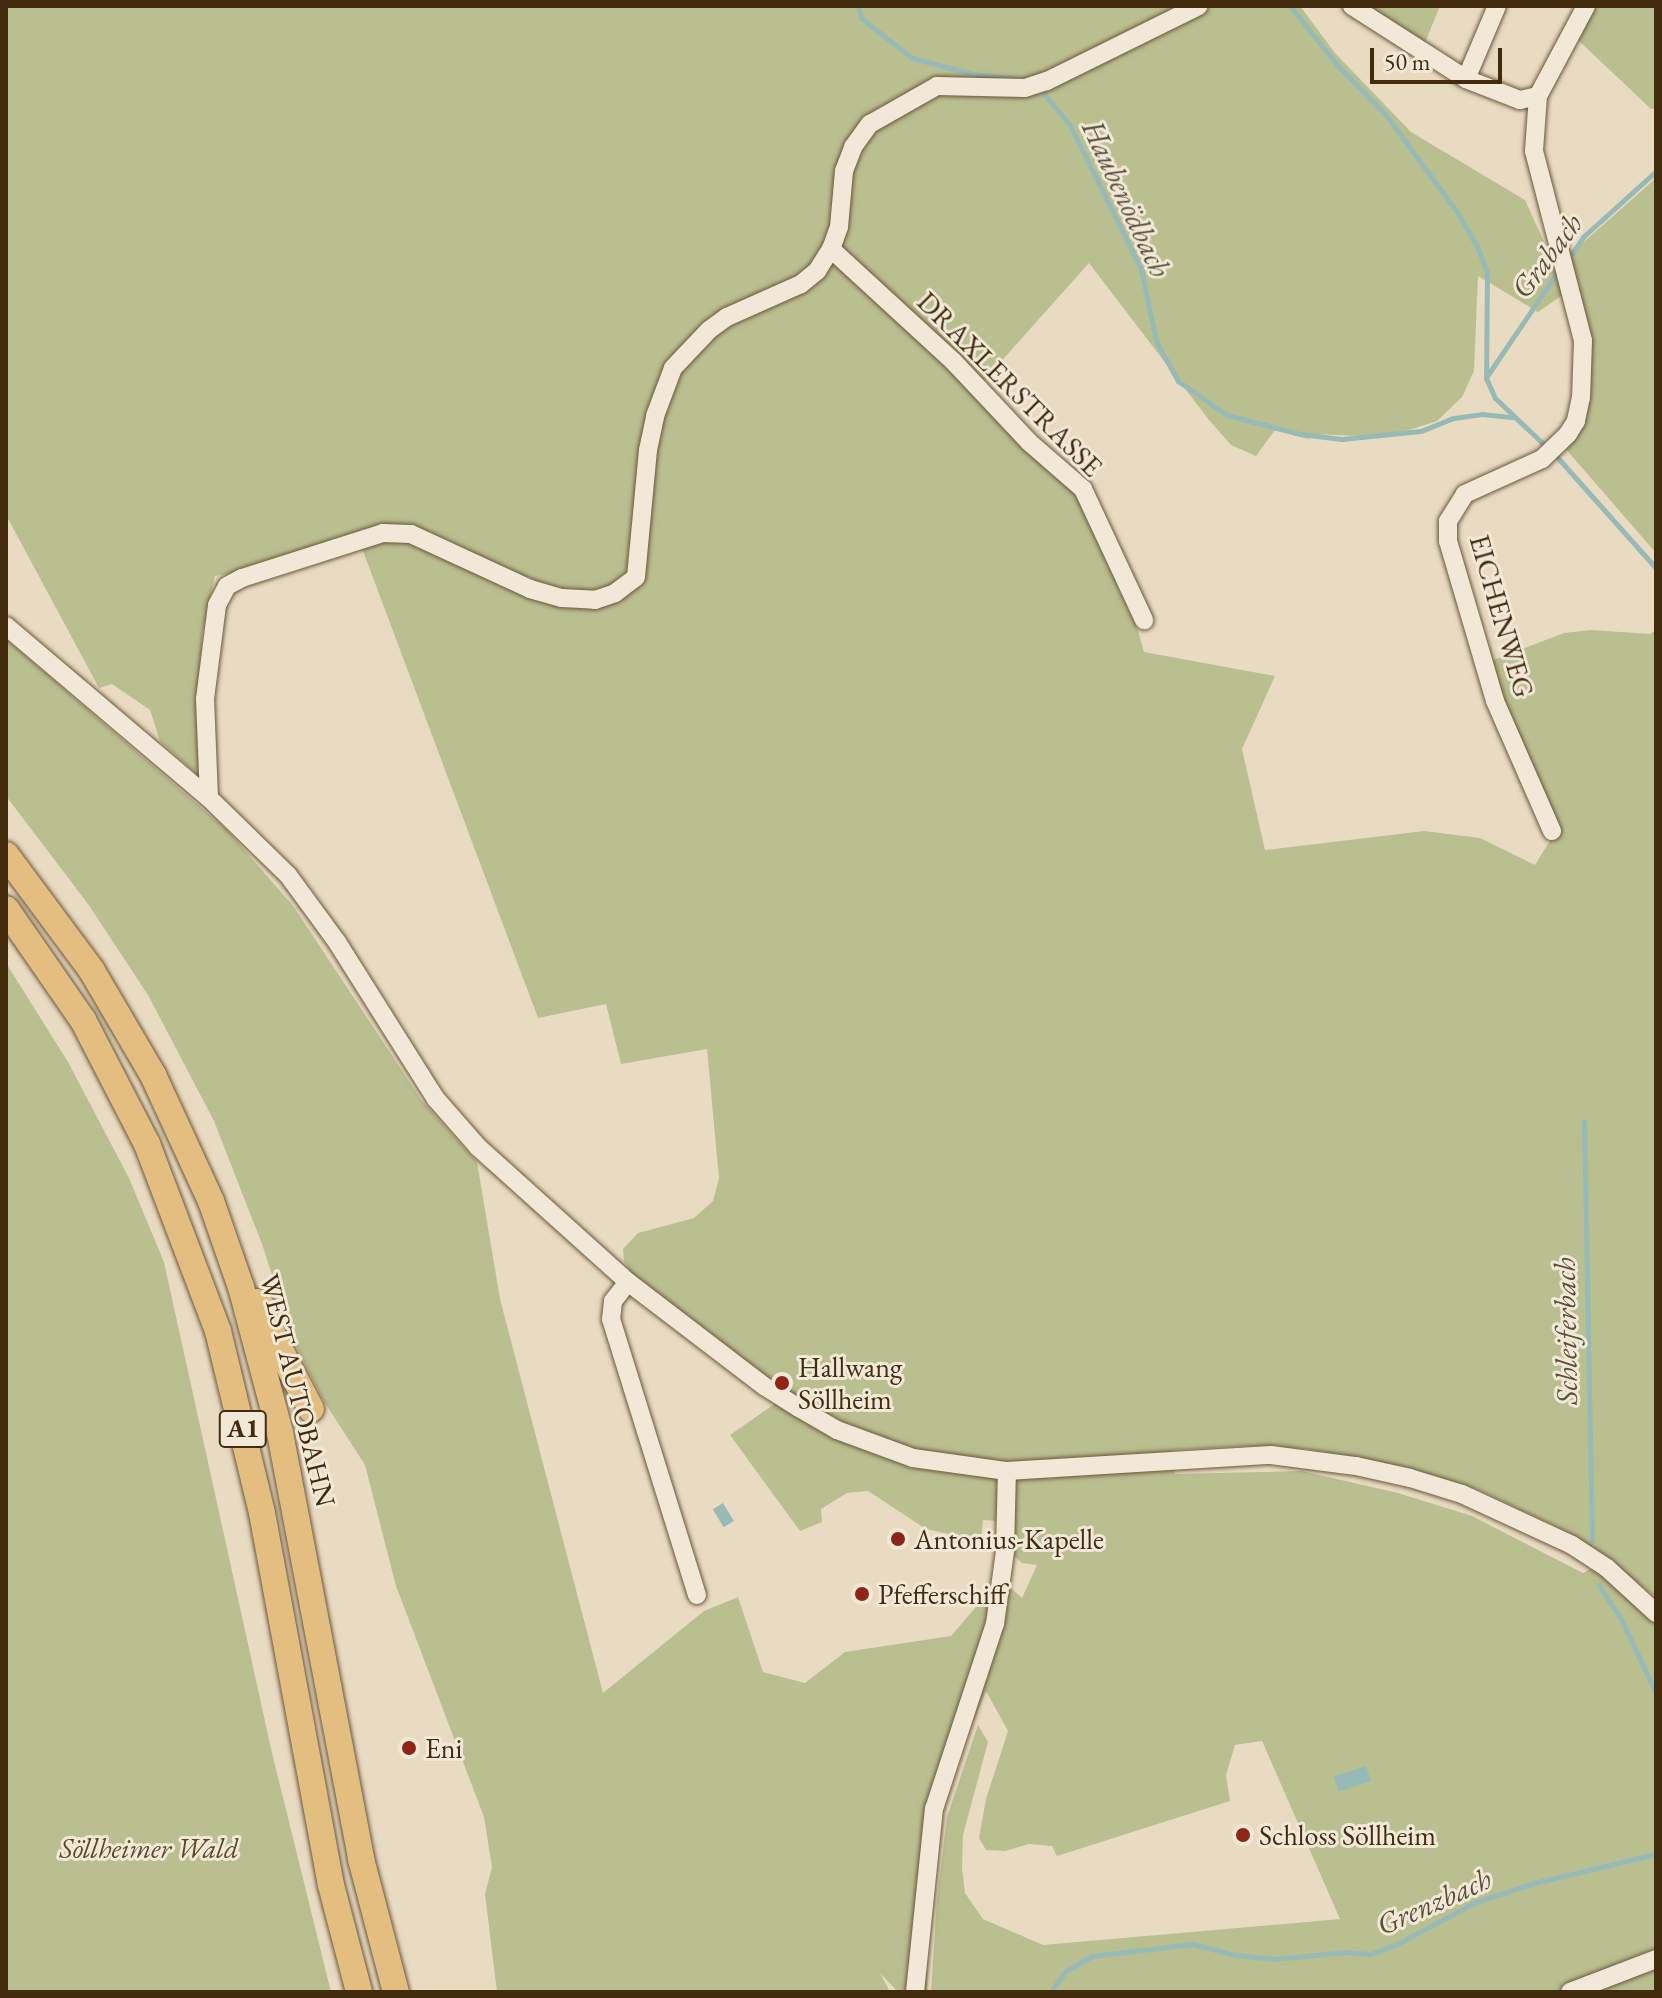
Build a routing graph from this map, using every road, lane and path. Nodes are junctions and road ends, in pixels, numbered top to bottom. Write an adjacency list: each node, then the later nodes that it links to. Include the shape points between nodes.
1 (1199, 6): 7 (street, via 1047,81 1025,88 937,86 870,124 844,171 839,227)
2 (1352, 6): 5 (street)
3 (1497, 6): 5 (street)
4 (1586, 6): 6 (street)
5 (1466, 79): 6 (street, via 1520,100)
6 (1538, 96): 11 (street, EICHENWEG, via 1534,151 1583,341 1581,397 1576,421 1542,459 1465,494 1448,521 1448,541 1495,701)
7 (831, 249): 8 (street, DRAXLERSTRASSE, via 1083,489); 10 (street, via 801,284 727,317 673,368 648,450 636,577 615,593 595,600 562,598 530,589 411,534 383,533 227,586 217,605 205,699)
8 (1144, 620)
9 (6, 626): 10 (street)
10 (209, 798): 14 (street, via 273,858 309,901 458,1127)
11 (1552, 831)
12 (6, 855): 15 (highway, WEST AUTOBAHN / A1, via 92,971 153,1075 211,1201)
13 (6, 909): 21 (highway, A1, via 83,1020 147,1144 218,1331 262,1513 331,1885)
14 (628, 1282): 17 (street, via 764,1386 837,1430 913,1458); 18 (street, via 613,1301 611,1319)
15 (241, 1287): 16 (highway, via 264,1309); 22 (highway, WEST AUTOBAHN / A1, via 280,1433 361,1859)
16 (311, 1409)
17 (1007, 1471): 19 (street, via 1271,1455 1369,1469 1462,1494 1519,1517 1607,1568); 23 (street, via 1005,1551 995,1624 934,1809)
18 (697, 1595)
19 (1656, 1613)
20 (1656, 1959): 24 (street)
21 (359, 1992)
22 (396, 1992)
23 (915, 1992)
24 (1570, 1992)

